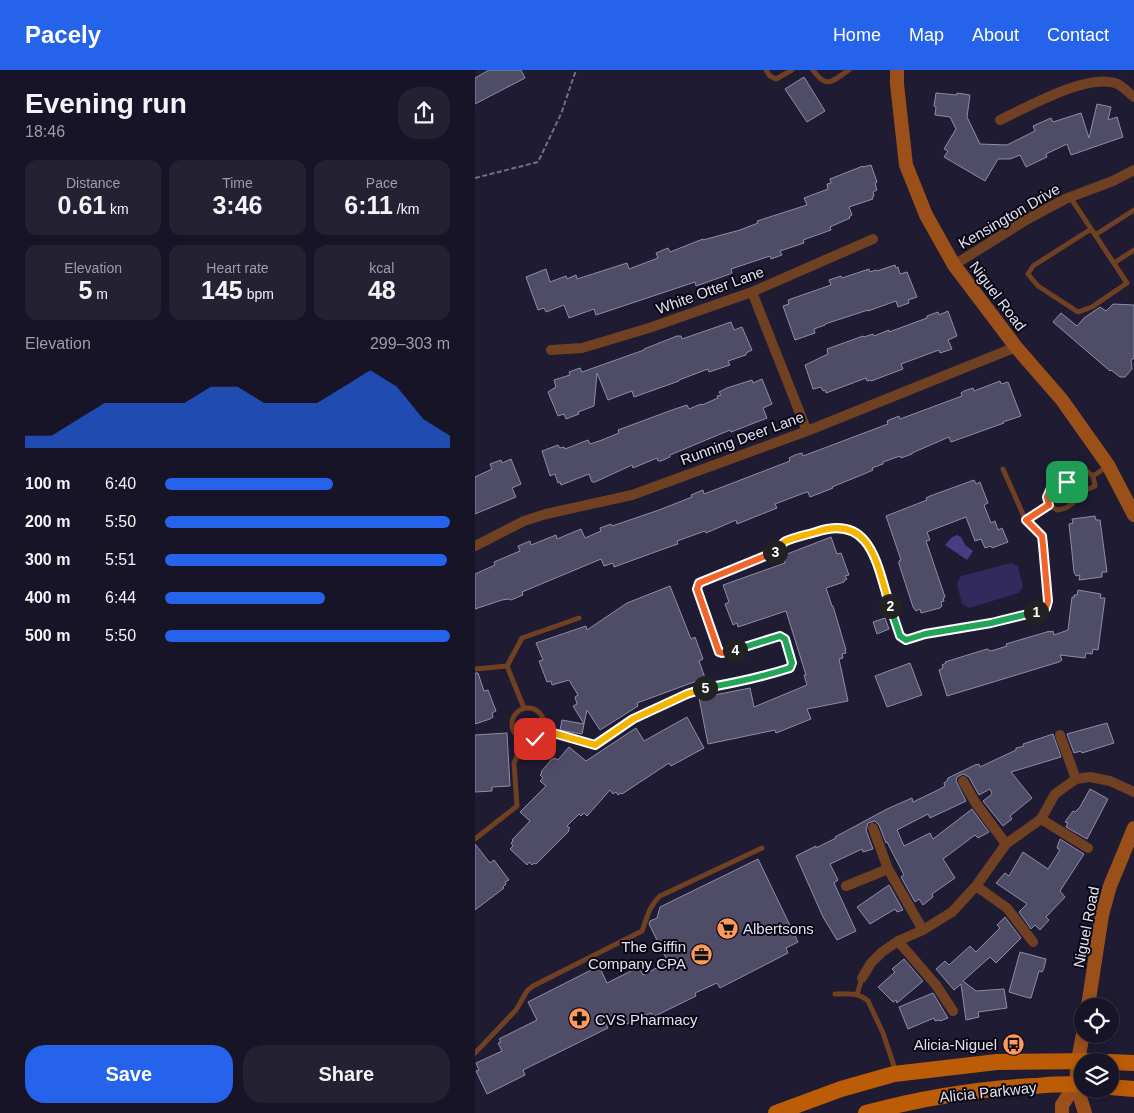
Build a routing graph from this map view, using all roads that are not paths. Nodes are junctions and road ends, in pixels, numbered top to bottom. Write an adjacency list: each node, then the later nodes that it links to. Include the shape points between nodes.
1 (766, 70): 2 (lane, via 775,79)
2 (792, 70)
3 (813, 70): 4 (lane, via 820,80 827,82)
4 (849, 70)
5 (897, 70): 16 (main road, Niguel Road, via 906,165 926,215)
6 (1134, 96): 7 (street, via 1116,83 1071,87)
7 (1000, 120)
8 (1134, 170): 9 (street, Kensington Drive)
9 (1070, 198): 11 (lane); 16 (street, Kensington Drive, via 1026,220)
10 (1134, 210): 12 (lane)
11 (1091, 229): 12 (lane); 15 (lane, via 1033,266 1028,274 1038,286 1078,312 1092,307 1127,283)
12 (1095, 235): 15 (lane)
13 (873, 239): 17 (street, White Otter Lane)
14 (1134, 250): 15 (lane)
15 (1114, 263)
16 (954, 265): 18 (main road, Niguel Road)
17 (752, 292): 19 (street, White Otter Lane, via 582,348); 20 (street)
18 (1016, 347): 20 (street, Running Deer Lane); 21 (main road, Niguel Road, via 1062,400)
19 (551, 350)
20 (807, 431): 27 (street, Running Deer Lane, via 632,495 524,521)
21 (1108, 466): 23 (lane); 25 (main road, Niguel Road)
22 (1003, 469): 26 (lane)
23 (1093, 476): 24 (lane, via 1095,486 1073,496 1073,502 1066,508 1057,510); 24 (lane, via 1085,470 1067,482 1059,481 1047,497)
24 (1049, 505): 26 (lane)
25 (1134, 515)
26 (1026, 520): 32 (lane, via 1042,536 1048,601 1043,610 903,639 868,544 850,530 827,528 784,542 773,555 697,585 719,652 780,636 785,639 792,663 790,668 738,683 699,689 633,719 595,745)
27 (475, 546)
28 (579, 618): 29 (lane, via 522,638)
29 (507, 666): 30 (lane); 31 (lane)
30 (475, 669)
31 (524, 708): 32 (lane, via 534,709 542,716); 34 (lane, via 515,713 511,723 515,734)
32 (543, 730): 34 (lane, via 535,739)
33 (1060, 735): 35 (street)
34 (524, 740): 41 (lane, via 514,763 517,806)
35 (1076, 779): 37 (street, via 1110,780); 38 (street, via 1055,794)
36 (963, 781): 42 (street)
37 (1134, 792)
38 (1041, 819): 42 (street); 44 (street)
39 (873, 828): 45 (street)
40 (1134, 828): 54 (main road, Niguel Road, via 1106,900)
41 (475, 840)
42 (1006, 844): 47 (street)
43 (762, 848): 56 (lane, via 660,896 649,910 642,931 533,986 516,1010)
44 (1088, 848)
45 (888, 869): 46 (street); 48 (street)
46 (846, 886)
47 (975, 886): 48 (street, via 951,912); 50 (street, via 1007,908)
48 (923, 930): 49 (street)
49 (898, 941): 51 (street, via 871,963); 55 (street, via 936,985)
50 (1033, 942)
51 (862, 978): 53 (lane)
52 (835, 994): 53 (lane)
53 (857, 995): 60 (lane, via 871,1007 887,1041)
54 (1089, 998)
55 (953, 1012)
56 (475, 1053)
57 (1074, 1060): 60 (main road, Alicia Parkway, via 997,1062)
58 (1119, 1062): 59 (main road)
59 (1134, 1063)
60 (897, 1074): 66 (main road, Alicia Parkway, via 841,1089)
61 (1074, 1084): 67 (main road, Alicia Parkway, via 956,1094)
62 (1119, 1088): 63 (main road)
63 (1134, 1089)
64 (1074, 1090): 68 (main road, via 1062,1105)
65 (1082, 1098): 69 (main road)
66 (777, 1113)
67 (866, 1113)
68 (1062, 1113)
69 (1085, 1113)

